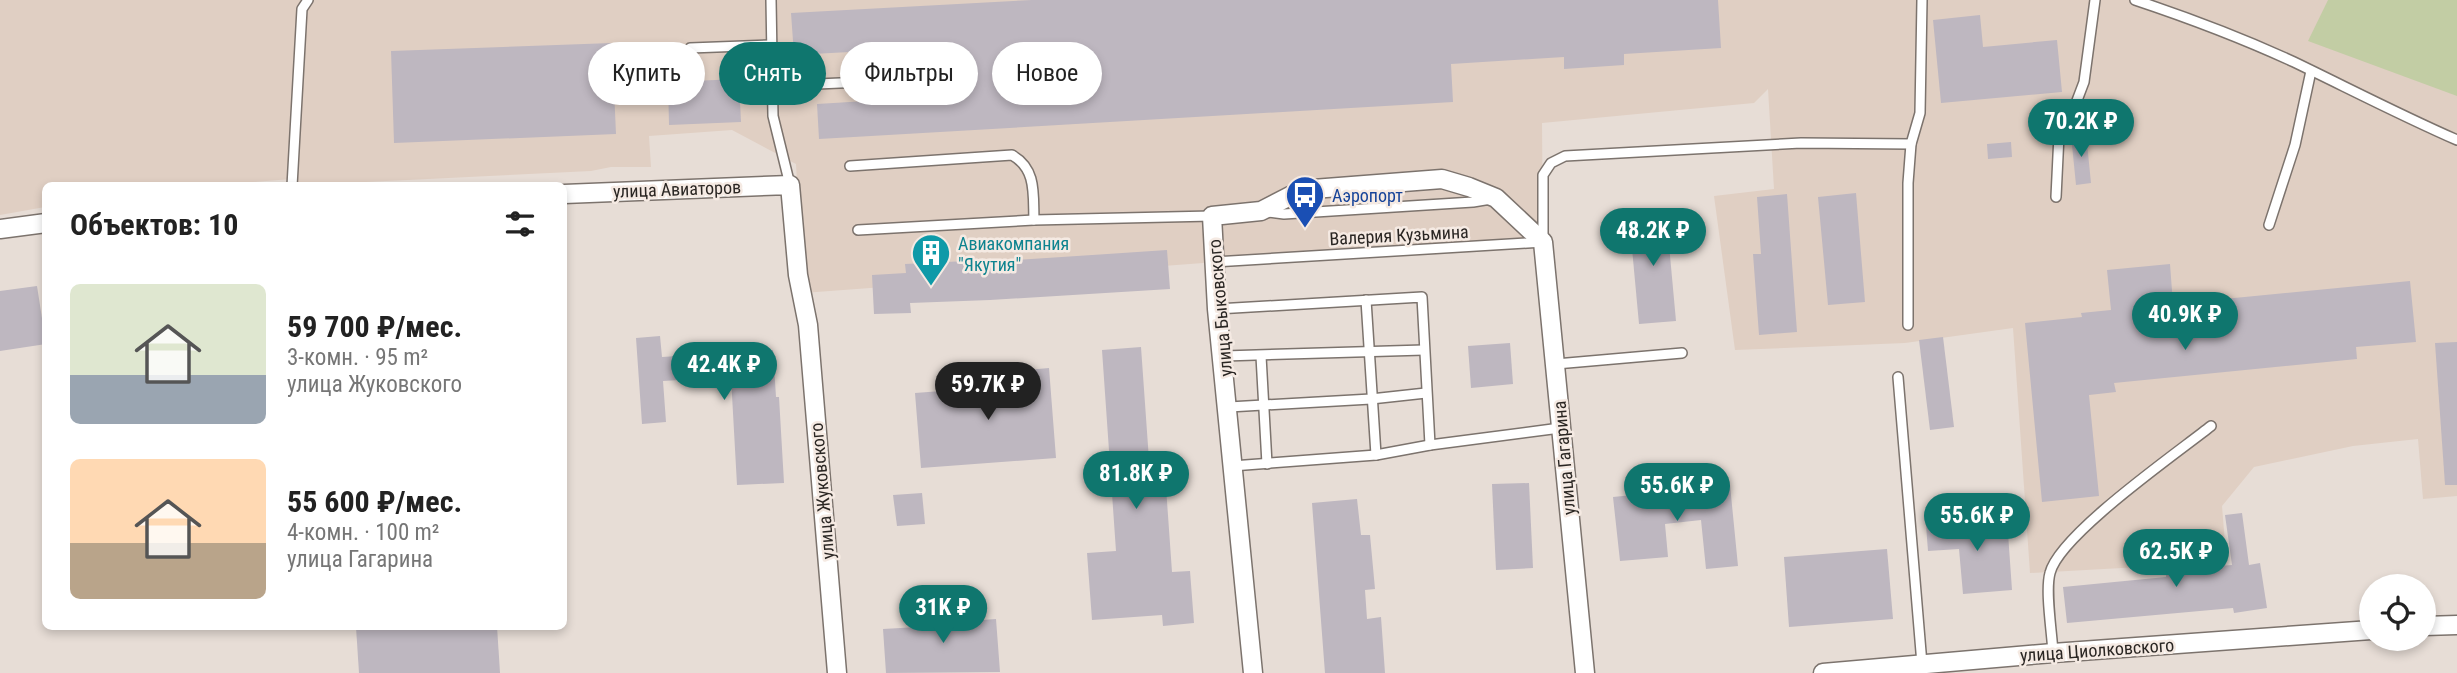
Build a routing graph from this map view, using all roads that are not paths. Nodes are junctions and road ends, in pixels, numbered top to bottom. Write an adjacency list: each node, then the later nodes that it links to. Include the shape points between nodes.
1 (308, 0): 12 (lane, via 302,9)
2 (771, 0): 6 (lane)
3 (1922, 0): 10 (lane, via 1920,113)
4 (2095, 0): 15 (lane, via 2084,82 2059,135)
5 (2135, 0): 7 (lane, via 2208,25)
6 (772, 42)
7 (2311, 71): 9 (lane); 21 (lane, via 2295,145)
8 (773, 105): 13 (lane)
9 (2457, 140)
10 (1911, 144): 24 (lane, via 1801,143 1564,156 1551,163 1543,175); 28 (lane)
11 (850, 166): 19 (lane, via 1012,155 1024,161 1032,178)
12 (292, 182)
13 (790, 185): 14 (street, улица Авиаторов); 50 (street, улица Жуковского, via 798,275 808,325)
14 (567, 194)
15 (2056, 197)
16 (1496, 198): 17 (lane, via 1284,214); 17 (street, улица Быковского, via 1443,179 1417,180 1313,189); 24 (street, улица Быковского)
17 (1261, 211): 18 (street, улица Быковского)
18 (1212, 216): 19 (lane); 25 (street, улица Быковского)
19 (1034, 220): 23 (lane)
20 (42, 224): 22 (street)
21 (2269, 225)
22 (0, 229)
23 (858, 230)
24 (1543, 242): 25 (lane, Валерия Кузьмина); 33 (street, улица Гагарина)
25 (1214, 262): 27 (street, улица Быковского)
26 (1366, 300): 27 (lane); 29 (lane, via 1422,297); 36 (lane)
27 (1217, 309): 31 (street, улица Быковского)
28 (1908, 325)
29 (1424, 350): 32 (lane); 35 (lane)
30 (1682, 353): 33 (lane)
31 (1224, 356): 32 (lane); 38 (street, улица Быковского)
32 (1261, 356): 37 (lane)
33 (1556, 364): 40 (street, улица Гагарина)
34 (1898, 377): 49 (lane)
35 (1426, 393): 36 (lane); 41 (lane)
36 (1371, 399): 37 (lane); 42 (lane)
37 (1263, 405): 38 (lane); 43 (lane)
38 (1229, 407): 44 (street, улица Быковского)
39 (2211, 426): 48 (lane, via 2063,548 2050,572)
40 (1560, 428): 41 (lane); 52 (street, улица Гагарина)
41 (1430, 445): 42 (lane)
42 (1376, 455): 43 (lane)
43 (1267, 464): 44 (lane)
44 (1232, 466): 51 (street, улица Быковского)
45 (2457, 625): 46 (street)
46 (2436, 626)
47 (2359, 631): 48 (street, улица Циолковского)
48 (2053, 653): 49 (street, улица Циолковского)
49 (1922, 664): 53 (street, улица Циолковского)
50 (837, 673)
51 (1253, 673)
52 (1584, 673)
53 (1823, 673)

